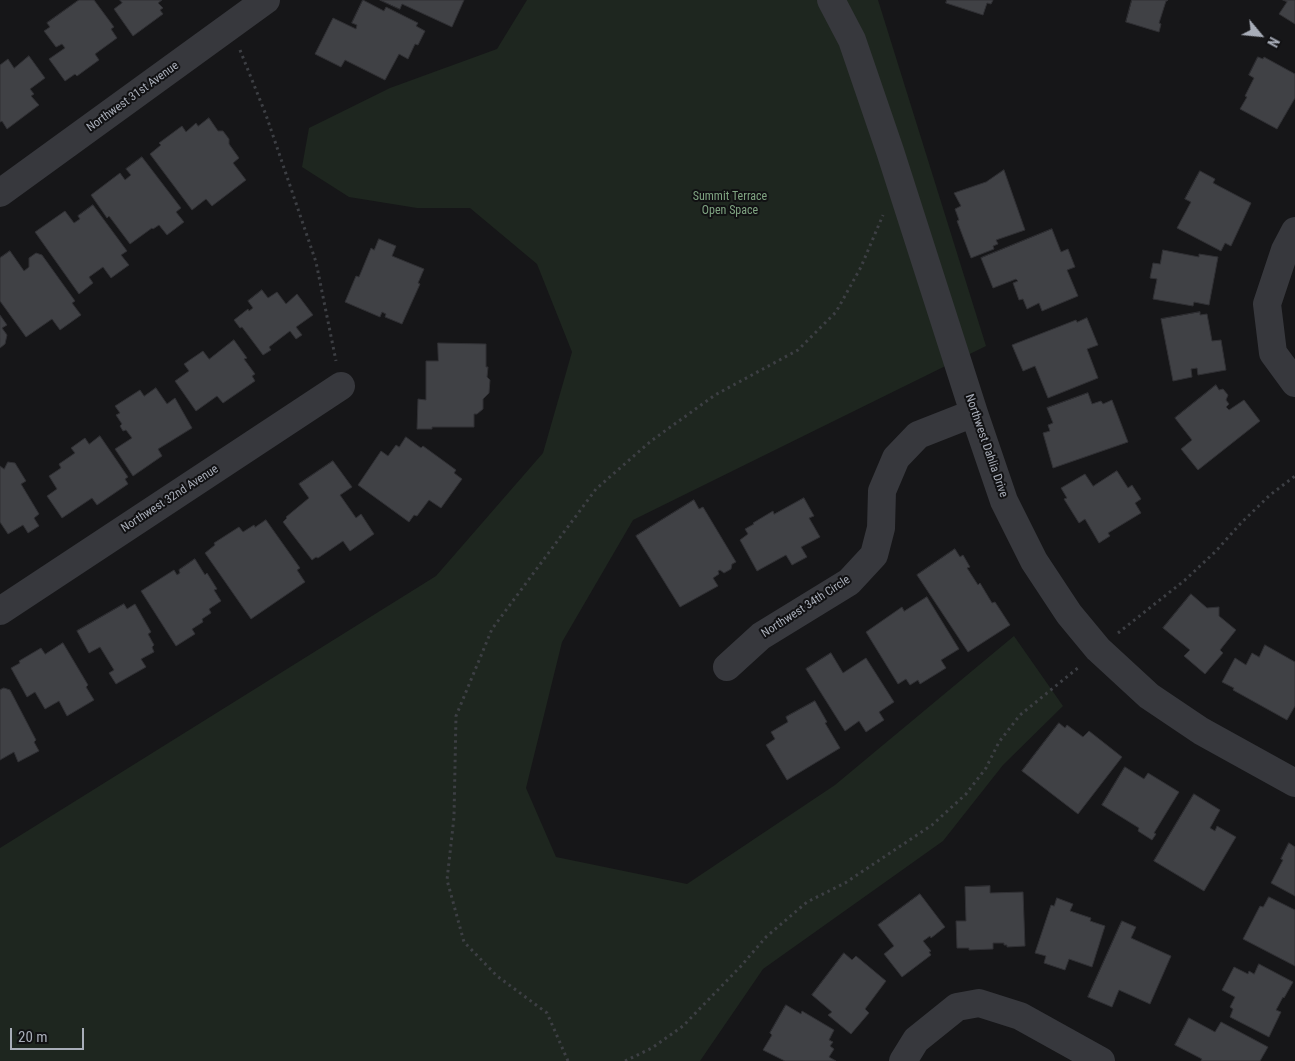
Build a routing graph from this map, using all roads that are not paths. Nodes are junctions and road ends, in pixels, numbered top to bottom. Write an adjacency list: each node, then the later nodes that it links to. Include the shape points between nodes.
1 (266, 0): 3 (street, Northwest 31st Avenue)
2 (831, 0): 7 (street, Northwest Dahlia Drive, via 852,40)
3 (0, 193)
4 (1295, 231): 5 (street, via 1285,250 1268,304 1273,353)
5 (1295, 383)
6 (341, 386): 8 (street, Northwest 32nd Avenue)
7 (974, 413): 9 (street, Northwest 34th Circle, via 918,435 896,458 882,491 881,528 874,555 849,582 761,636); 10 (street, Northwest Dahlia Drive, via 1004,501 1034,561 1069,614 1098,649 1149,696 1201,731)
8 (0, 611)
9 (727, 667)
10 (1295, 783)
11 (903, 1061): 12 (street, via 916,1040 957,1007 979,1003 1020,1016)
12 (1101, 1061)

